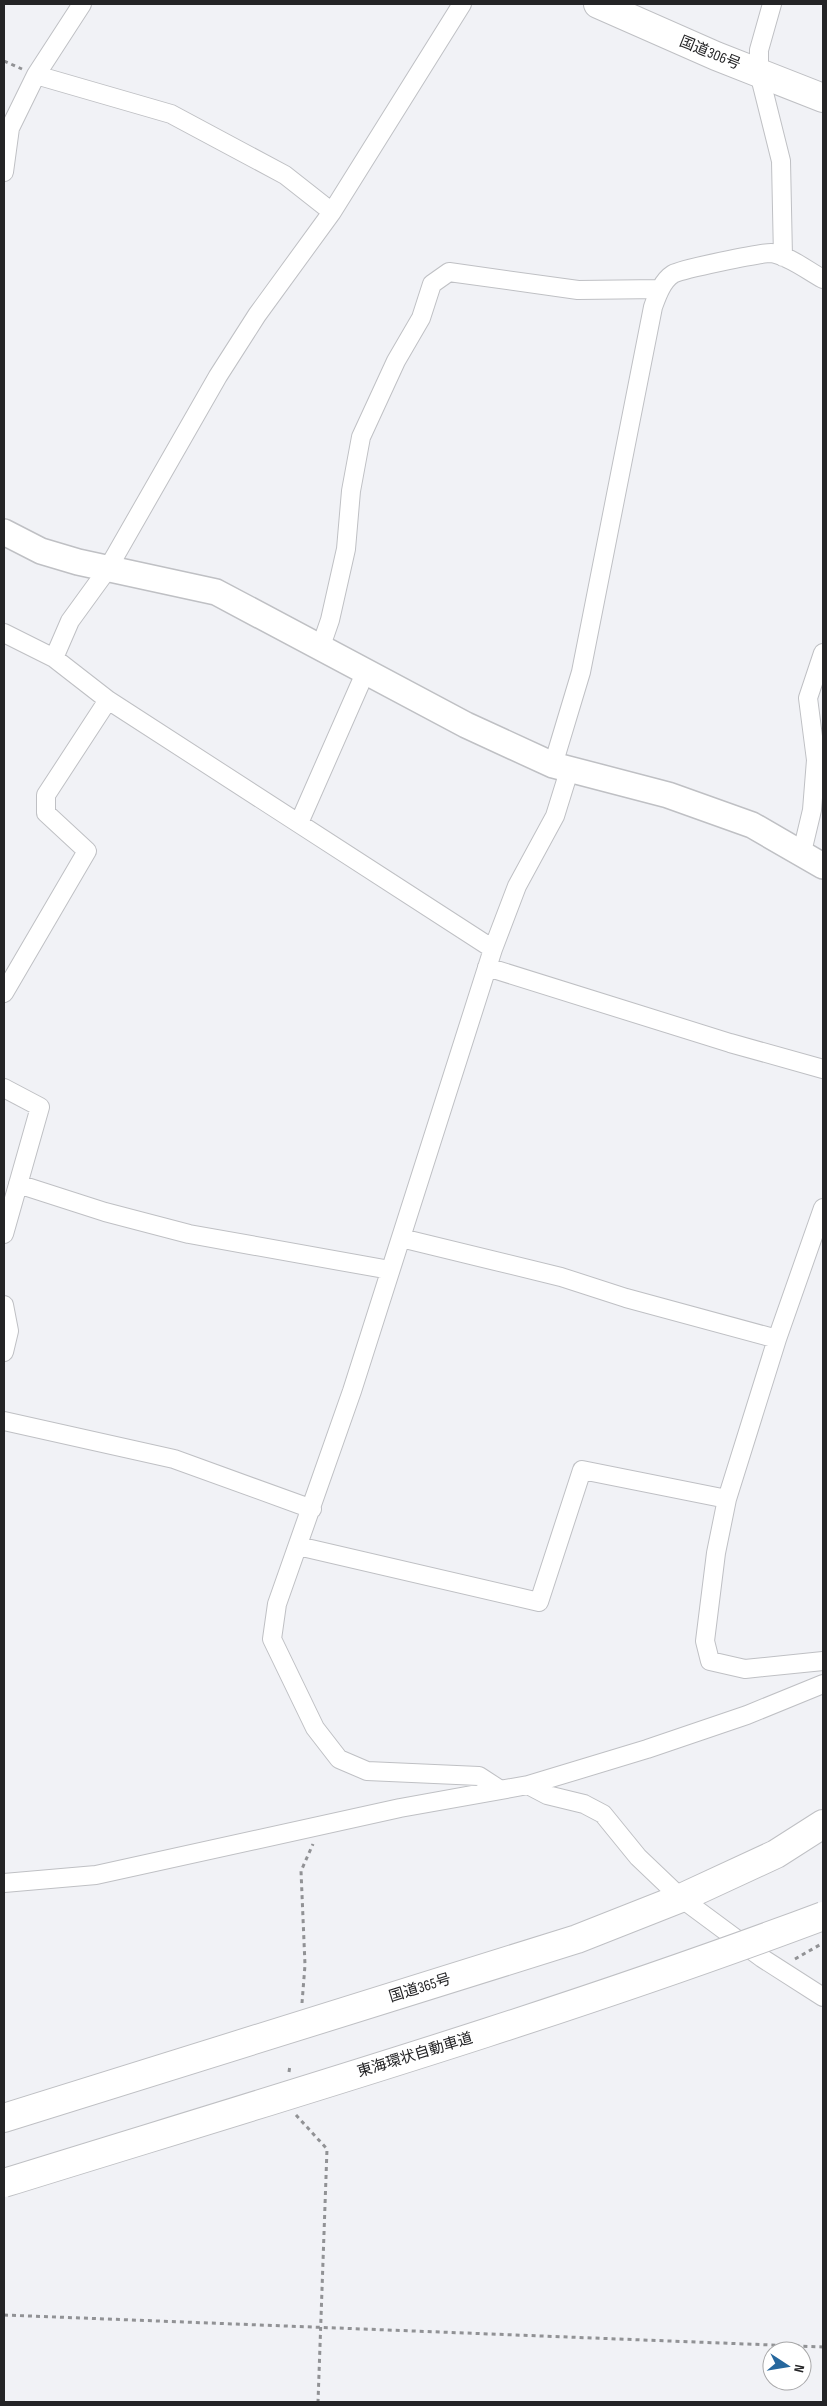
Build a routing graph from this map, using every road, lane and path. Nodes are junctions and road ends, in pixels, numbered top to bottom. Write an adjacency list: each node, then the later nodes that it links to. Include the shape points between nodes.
1 (82, 4): 6 (street)
2 (462, 4): 9 (street)
3 (598, 4): 5 (highway, 国道306号)
4 (772, 4): 5 (street, via 759,50)
5 (758, 73): 7 (highway, 国道306号); 10 (street, via 780,161)
6 (36, 75): 8 (street, via 10,128); 9 (street, via 171,114 286,175)
7 (823, 98)
8 (4, 172)
9 (332, 212): 14 (street, via 257,315 218,376)
10 (783, 257): 11 (street); 12 (street, via 771,254 673,274)
11 (823, 279)
12 (660, 289): 16 (street, via 578,290 449,272 432,284 421,318 396,362 361,437 351,491 346,549 330,620); 21 (street, via 653,307)
13 (4, 532): 14 (street, via 41,552)
14 (107, 570): 16 (street, via 216,592); 18 (street, via 70,621)
15 (4, 633): 18 (street)
16 (320, 646): 19 (street)
17 (823, 653): 23 (street, via 808,698 816,760 812,810)
18 (54, 658): 20 (street)
19 (365, 672): 21 (street, via 466,725); 22 (street)
20 (108, 700): 22 (street); 27 (street, via 46,795 46,813 87,851)
21 (561, 768): 23 (street, via 668,795 752,825); 25 (street, via 554,816 517,886)
22 (299, 823): 25 (street)
23 (802, 852): 24 (street)
24 (823, 866)
25 (493, 949): 26 (street)
26 (487, 967): 28 (street, via 730,1043); 33 (street)
27 (4, 993)
28 (823, 1068)
29 (4, 1088): 30 (street, via 40,1107)
30 (18, 1184): 32 (street); 34 (street, via 104,1212 189,1234)
31 (823, 1208): 36 (street)
32 (4, 1234)
33 (401, 1238): 34 (street); 36 (street, via 561,1277)
34 (390, 1270): 40 (street)
35 (4, 1305): 37 (street, via 9,1331)
36 (777, 1339): 39 (street)
37 (4, 1352)
38 (4, 1421): 40 (street, via 174,1459)
39 (727, 1498): 41 (street, via 582,1470 539,1602); 42 (street, via 716,1553 705,1641 710,1661 745,1669)
40 (312, 1509): 41 (street)
41 (298, 1546): 45 (street, via 277,1604 272,1639 315,1728 339,1759 367,1771 479,1776)
42 (823, 1661)
43 (823, 1684): 44 (street, via 647,1749)
44 (528, 1785): 45 (street); 49 (street, via 603,1814 638,1857)
45 (499, 1789): 48 (street, via 96,1875)
46 (823, 1824): 49 (highway, 国道365号, via 776,1854)
47 (323, 1842): 54 (path, via 314,1844 302,1872 305,1965)
48 (4, 1883)
49 (681, 1898): 52 (street); 58 (highway, 国道365号, via 577,1939)
50 (823, 1916): 59 (highway, 東海環状自動車道, bridge, via 548,2014)
51 (823, 1943): 52 (path, via 801,1954)
52 (781, 1970): 53 (street)
53 (823, 1997)
54 (302, 2004)
55 (290, 2064): 56 (path)
56 (288, 2074)
57 (294, 2113): 61 (path, via 327,2149)
58 (4, 2118)
59 (4, 2183)
60 (4, 2315): 61 (path)
61 (321, 2328): 62 (path); 63 (path)
62 (823, 2348)
63 (318, 2402)

